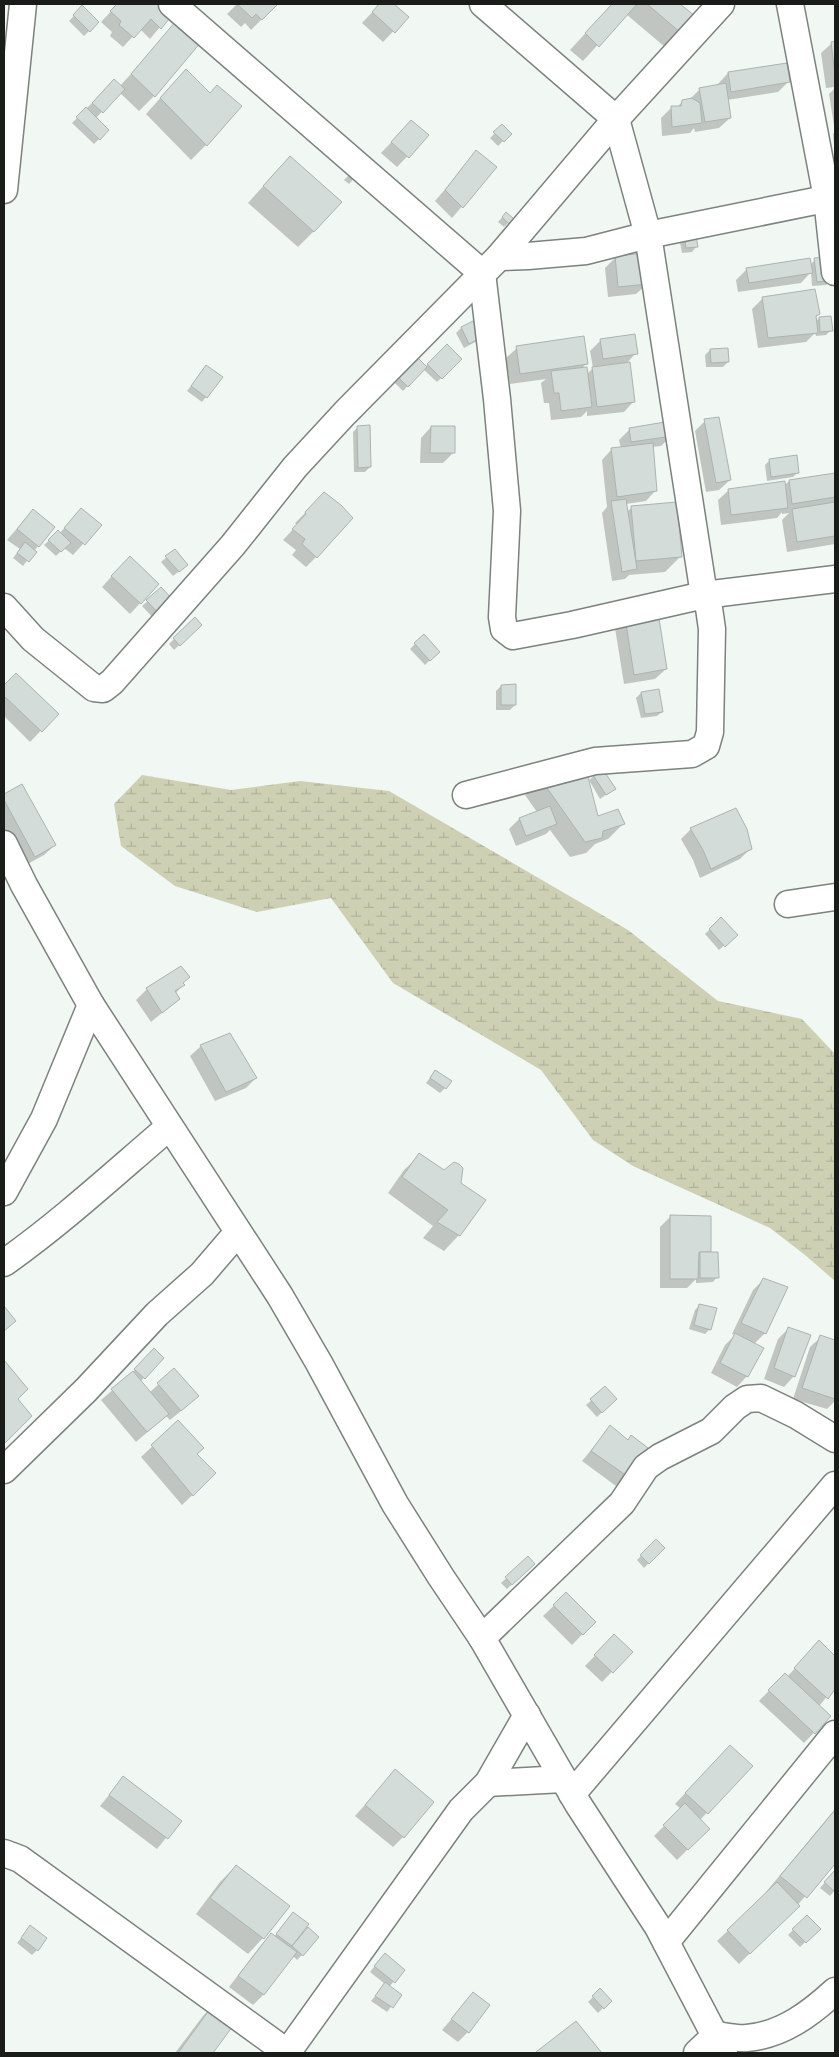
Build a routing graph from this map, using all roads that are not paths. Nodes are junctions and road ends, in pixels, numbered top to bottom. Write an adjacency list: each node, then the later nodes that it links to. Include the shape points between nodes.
1 (172, 4): 10 (street)
2 (483, 4): 6 (street)
3 (721, 4): 6 (street)
4 (790, 4): 8 (street)
5 (16, 10): 7 (street)
6 (616, 119): 9 (street); 10 (street)
7 (4, 190)
8 (831, 197): 9 (street); 11 (street)
9 (648, 235): 10 (street, via 586,251 528,256); 13 (street)
10 (491, 265): 13 (street, via 497,399 507,511 504,629 513,636 572,626); 14 (street, via 295,467 226,552 103,689 83,681 33,639)
11 (835, 272)
12 (835, 579): 13 (street)
13 (704, 594): 15 (street, via 712,628 710,732 706,746 692,754 595,761)
14 (4, 607)
15 (466, 795)
16 (4, 844): 19 (street)
17 (835, 897): 18 (street)
18 (788, 904)
19 (91, 1005): 20 (street); 21 (street, via 44,1119)
20 (169, 1127): 22 (street); 23 (street, via 82,1202)
21 (4, 1192)
22 (238, 1232): 25 (street, via 202,1274 157,1314 86,1390); 27 (street, via 319,1363 395,1504)
23 (4, 1263)
24 (835, 1439): 27 (street, via 760,1398 747,1399 711,1431 646,1467 616,1509)
25 (4, 1470)
26 (835, 1485): 31 (street)
27 (482, 1638): 28 (street)
28 (527, 1715): 30 (street); 31 (street)
29 (835, 1734): 33 (street)
30 (488, 1783): 31 (street); 36 (street, via 461,1810)
31 (568, 1786): 33 (street)
32 (4, 1852): 36 (street, via 20,1859)
33 (666, 1942): 35 (street)
34 (835, 1991): 35 (street, via 813,2011 784,2028)
35 (720, 2044): 37 (street)
36 (287, 2053)
37 (697, 2053)

